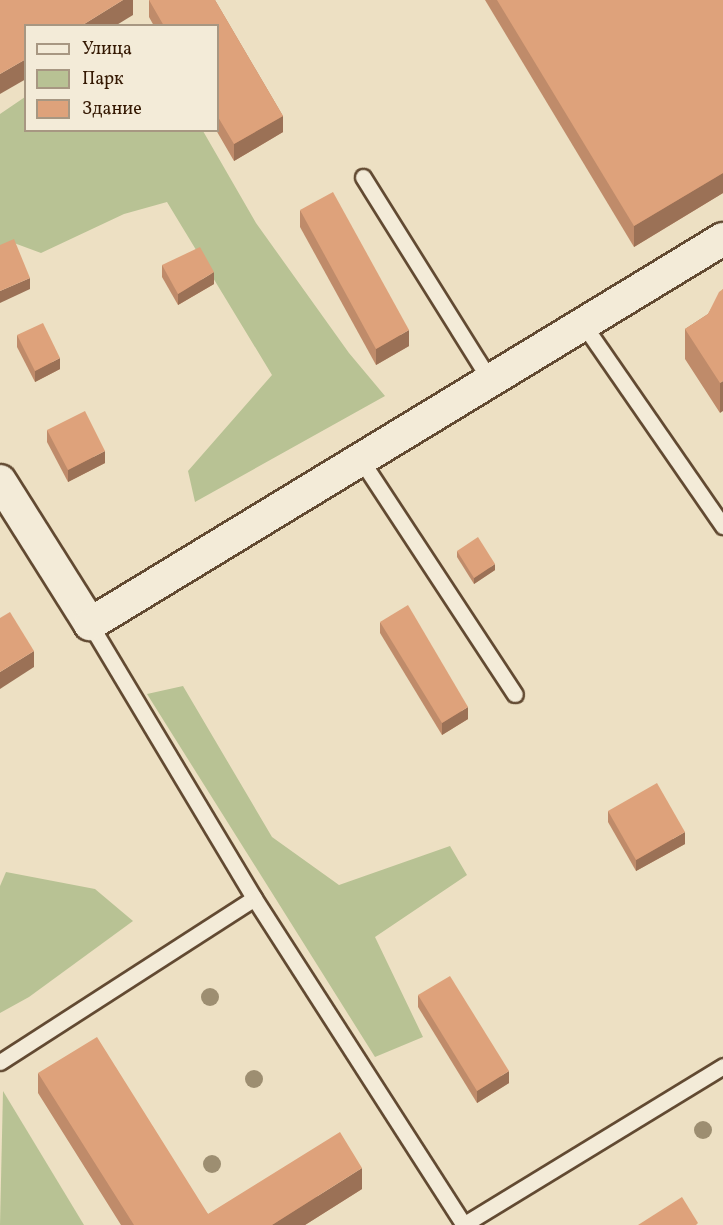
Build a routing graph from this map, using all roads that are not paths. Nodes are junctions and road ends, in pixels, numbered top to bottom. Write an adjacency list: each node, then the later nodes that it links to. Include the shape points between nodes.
1 (363, 177): 4 (lane)
2 (723, 239): 3 (street)
3 (583, 324): 4 (street); 7 (lane)
4 (490, 380): 5 (street)
5 (361, 460): 8 (street); 9 (lane)
6 (1, 483): 8 (street)
7 (723, 526)
8 (90, 624): 10 (lane)
9 (515, 694)
10 (254, 898): 11 (lane); 13 (lane)
11 (0, 1062)
12 (723, 1066): 13 (lane)
13 (463, 1225)

